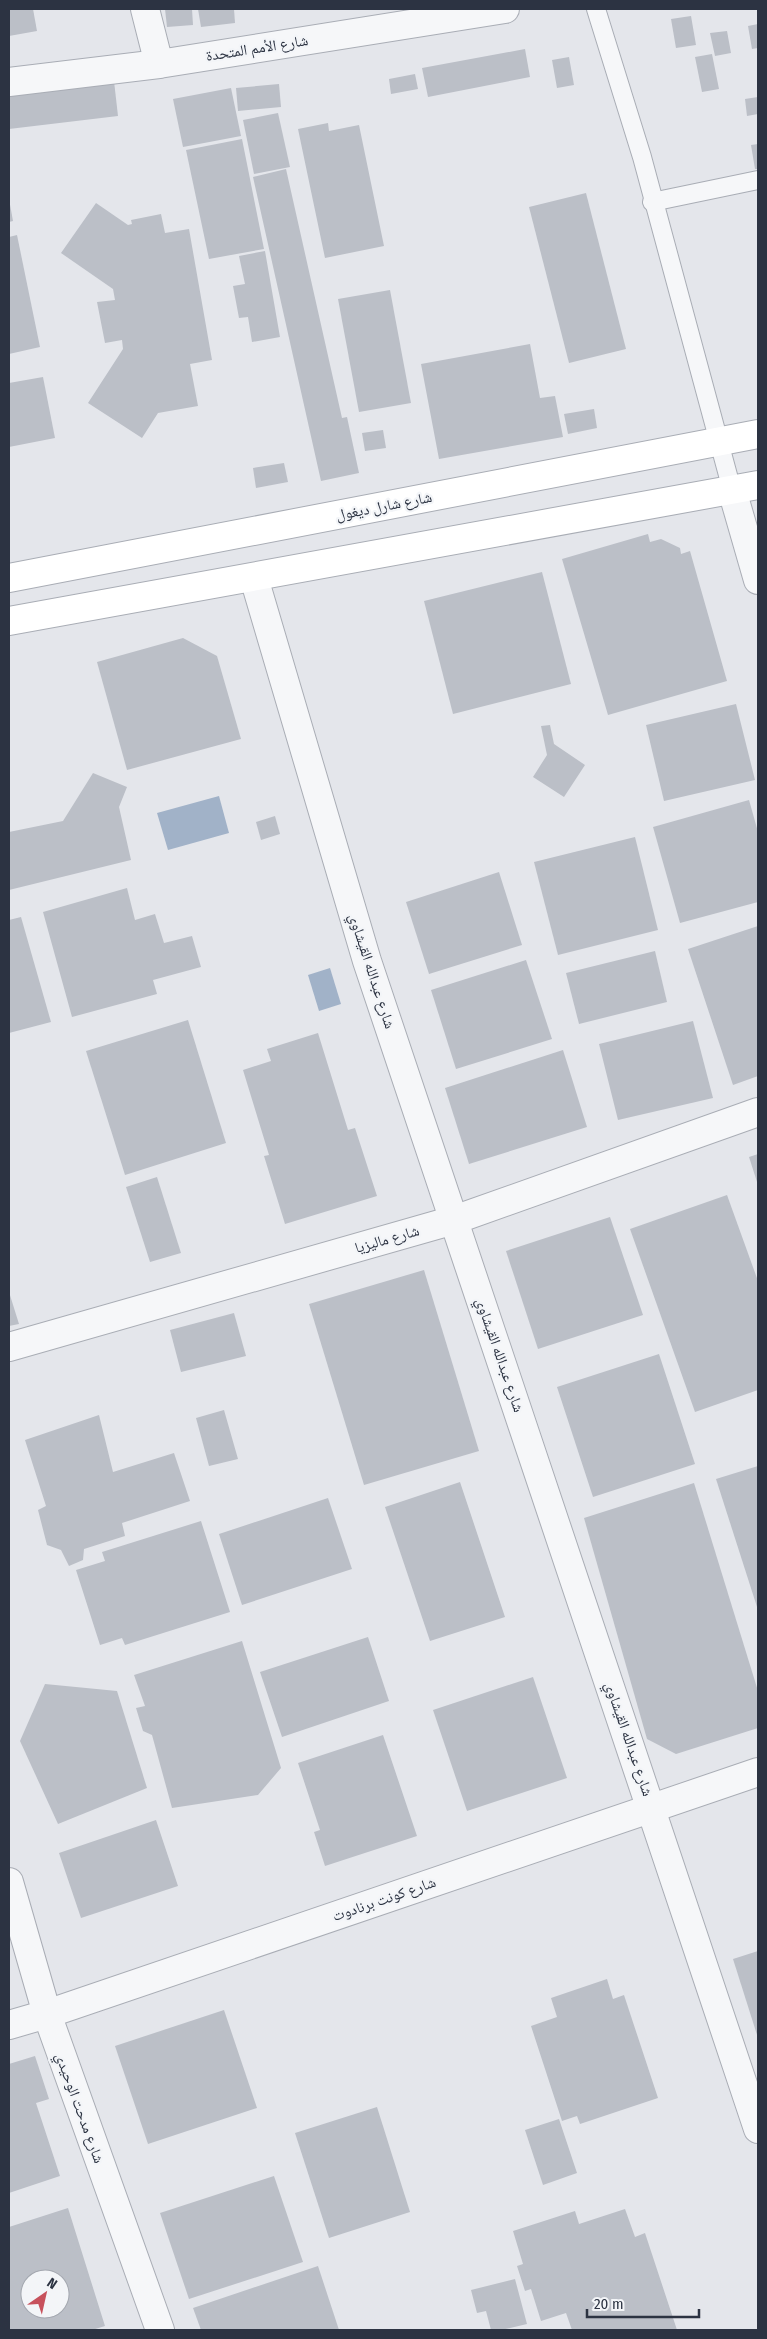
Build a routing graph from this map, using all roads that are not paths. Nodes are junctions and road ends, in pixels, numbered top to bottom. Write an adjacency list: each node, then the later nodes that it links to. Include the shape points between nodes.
1 (145, 9): 4 (street)
2 (505, 9): 4 (street, شارع الأمم المتحدة)
3 (596, 9): 7 (lane, via 642,157)
4 (158, 64): 5 (street, شارع الأمم المتحدة)
5 (9, 82)
6 (758, 180): 7 (lane)
7 (652, 202): 9 (lane)
8 (758, 434): 9 (main road, شارع شارل ديغول)
9 (718, 442): 11 (lane); 12 (main road, شارع شارل ديغول)
10 (758, 485): 11 (main road)
11 (732, 490): 13 (main road); 14 (street)
12 (9, 578)
13 (254, 578): 15 (main road); 17 (street, شارع عبدالله القيشاوي, via 367,961)
14 (758, 580)
15 (9, 621)
16 (758, 1112): 17 (street, شارع ماليزيا)
17 (454, 1220): 18 (street, شارع ماليزيا); 20 (street, شارع عبدالله القيشاوي)
18 (9, 1346)
19 (758, 1772): 20 (street, شارع كونت برنادوت)
20 (652, 1808): 22 (street, شارع كونت برنادوت); 24 (street, شارع عبدالله القيشاوي)
21 (9, 1882): 22 (street, شارع مدحت الوحيدي)
22 (47, 2014): 23 (street, شارع كونت برنادوت); 25 (street, شارع مدحت الوحيدي)
23 (9, 2025)
24 (758, 2129)
25 (160, 2330)

